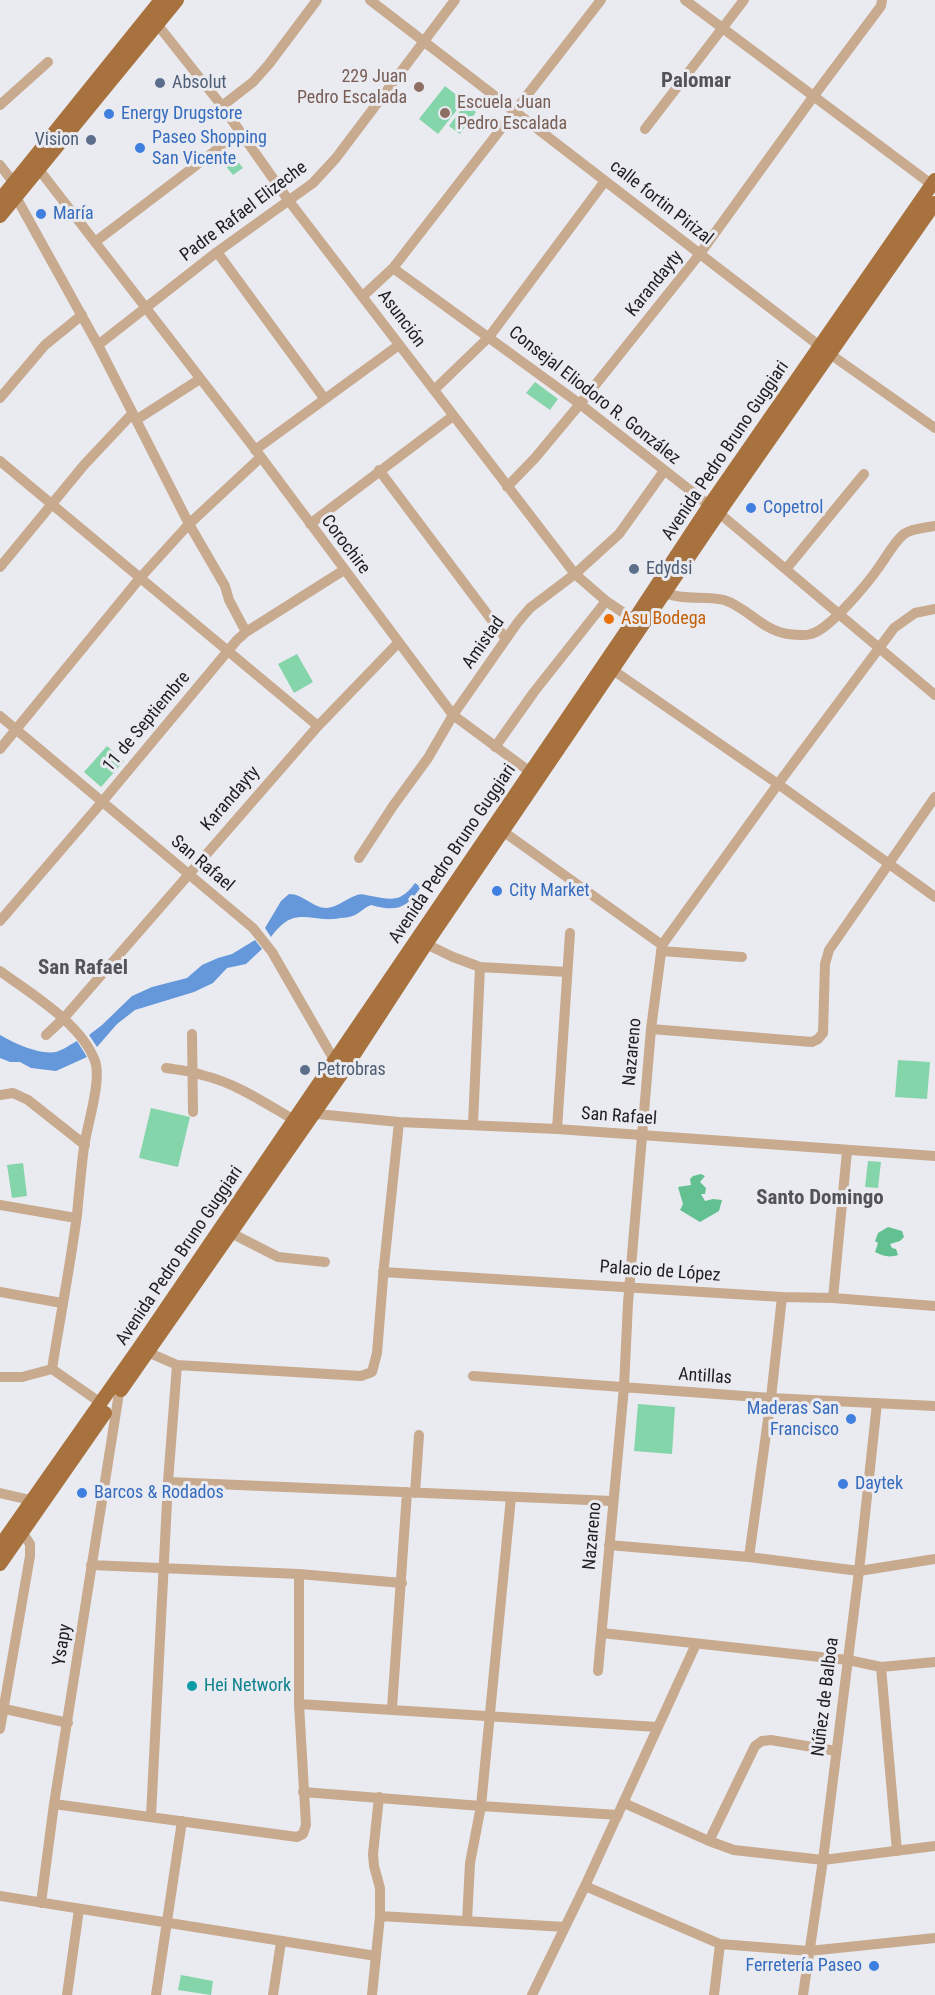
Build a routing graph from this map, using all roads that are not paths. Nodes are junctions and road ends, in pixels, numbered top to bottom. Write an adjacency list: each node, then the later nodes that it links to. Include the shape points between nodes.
1 (161, 0): 10 (main road)
2 (177, 0): 10 (main road)
3 (317, 0): 16 (street, via 264,70)
4 (370, 0): 12 (street, calle fortin Pirizal)
5 (455, 0): 12 (street, Padre Rafael Elizeche)
6 (601, 0): 17 (street)
7 (685, 0): 11 (street)
8 (744, 0): 11 (street)
9 (881, 3): 14 (street, Karandayty)
10 (153, 19): 16 (street, Asunción); 21 (main road)
11 (723, 28): 14 (street); 18 (street)
12 (423, 41): 17 (street, calle fortin Pirizal); 26 (street, Padre Rafael Elizeche, via 326,171)
13 (48, 62): 15 (street)
14 (813, 97): 23 (street); 31 (street, Karandayty)
15 (0, 105)
16 (222, 106): 19 (street, Asunción)
17 (516, 112): 22 (street, calle fortin Pirizal); 32 (street)
18 (645, 129)
19 (240, 132): 26 (street, Asunción); 29 (street)
20 (0, 165): 24 (street)
21 (35, 165): 24 (main road); 29 (street, Corochire)
22 (605, 181): 31 (street, calle fortin Pirizal); 36 (street)
23 (934, 184): 27 (main road, Avenida Pedro Bruno Guggiari)
24 (15, 190): 25 (main road); 28 (main road); 35 (street)
25 (0, 200)
26 (289, 201): 30 (street, Padre Rafael Elizeche); 33 (street, Asunción)
27 (930, 207): 39 (main road, Avenida Pedro Bruno Guggiari)
28 (0, 216)
29 (95, 242): 34 (street, Corochire)
30 (217, 252): 34 (street, Padre Rafael Elizeche); 43 (street)
31 (699, 255): 39 (street, calle fortin Pirizal); 44 (street, Karandayty)
32 (393, 268): 33 (street); 36 (street, Consejal Eliodoro R. González)
33 (363, 296): 38 (street, Asunción)
34 (147, 308): 37 (street, Padre Rafael Elizeche); 40 (street, Corochire)
35 (82, 315): 37 (street); 42 (street, via 45,345)
36 (489, 337): 41 (street); 44 (street, Consejal Eliodoro R. González)
37 (98, 345): 46 (street)
38 (399, 345): 41 (street, Asunción); 43 (street)
39 (825, 350): 47 (street, calle fortin Pirizal); 55 (main road, Avenida Pedro Bruno Guggiari)
40 (200, 379): 46 (street); 48 (street, Corochire)
41 (434, 390): 45 (street, Asunción)
42 (0, 398)
43 (324, 398): 48 (street)
44 (580, 404): 51 (street, Consejal Eliodoro R. González); 53 (street, Karandayty)
45 (453, 416): 50 (street); 53 (street, Asunción)
46 (134, 417): 54 (street, via 84,465); 56 (street)
47 (935, 428)
48 (258, 454): 56 (street); 57 (street, Corochire)
49 (0, 461): 54 (street)
50 (379, 470): 57 (street); 70 (street)
51 (664, 471): 55 (street, Consejal Eliodoro R. González); 62 (street, Amistad, via 619,534)
52 (864, 474): 60 (street)
53 (507, 487): 62 (street, Asunción)
54 (52, 503): 59 (street); 63 (street)
55 (714, 509): 60 (street, Consejal Eliodoro R. González); 64 (main road, Avenida Pedro Bruno Guggiari); 68 (main road, Avenida Pedro Bruno Guggiari)
56 (189, 524): 63 (street); 69 (street)
57 (310, 524): 61 (street, Corochire)
58 (935, 525): 67 (street, via 904,534 867,584)
59 (0, 567)
60 (786, 569): 67 (street, Consejal Eliodoro R. González)
61 (344, 570): 69 (street, 11 de Septiembre); 71 (street, Corochire)
62 (574, 574): 65 (street, Asunción); 70 (street, Amistad, via 530,608)
63 (140, 578): 73 (street); 79 (street)
64 (665, 593): 67 (street, via 686,599 727,601 768,627 788,634 812,634); 68 (main road, Avenida Pedro Bruno Guggiari)
65 (606, 601): 68 (street, Asunción); 80 (street)
66 (935, 609): 72 (street, Nazareno, via 904,619)
67 (838, 614): 72 (street, Consejal Eliodoro R. González)
68 (638, 623): 74 (main road, Avenida Pedro Bruno Guggiari)
69 (246, 632): 73 (street, 11 de Septiembre)
70 (506, 639): 76 (street, Amistad)
71 (398, 643): 76 (street, Corochire); 78 (street, Karandayty)
72 (878, 648): 75 (street, Consejal Eliodoro R. González); 83 (street, Nazareno)
73 (228, 650): 78 (street); 85 (street, 11 de Septiembre)
74 (608, 667): 82 (main road, Avenida Pedro Bruno Guggiari); 83 (street)
75 (935, 695)
76 (453, 715): 80 (street, Corochire); 87 (street, Amistad)
77 (0, 716): 79 (street, San Rafael)
78 (318, 726): 89 (street, Karandayty)
79 (17, 729): 81 (street); 85 (street, San Rafael)
80 (495, 747): 82 (street, Corochire)
81 (0, 749)
82 (535, 776): 86 (main road, Avenida Pedro Bruno Guggiari)
83 (778, 784): 88 (street); 94 (street, Nazareno)
84 (935, 797): 88 (street)
85 (102, 802): 89 (street, San Rafael); 91 (street, 11 de Septiembre)
86 (499, 828): 93 (main road, Avenida Pedro Bruno Guggiari); 94 (street); 103 (main road, Avenida Pedro Bruno Guggiari)
87 (359, 858)
88 (889, 865): 90 (street); 100 (street, via 829,950 823,1034 818,1039 812,1042)
89 (189, 874): 99 (street, Karandayty); 103 (street, San Rafael, via 253,928 272,952)
90 (935, 897)
91 (0, 921)
92 (570, 933): 98 (street)
93 (426, 944): 96 (street); 103 (main road, Avenida Pedro Bruno Guggiari)
94 (661, 948): 95 (street); 100 (street, Nazareno)
95 (742, 957)
96 (480, 967): 98 (street); 110 (street)
97 (0, 970): 99 (street)
98 (567, 972): 111 (street)
99 (63, 1018): 102 (street, Karandayty); 113 (street, via 80,1035 96,1068)
100 (651, 1029): 112 (street, Nazareno)
101 (192, 1034): 105 (street)
102 (45, 1035)
103 (338, 1067): 108 (main road, Avenida Pedro Bruno Guggiari)
104 (166, 1068): 105 (street)
105 (194, 1073): 107 (street); 108 (street)
106 (0, 1095): 113 (street, via 13,1093 28,1100)
107 (193, 1112)
108 (302, 1115): 109 (street, San Rafael); 118 (main road, Avenida Pedro Bruno Guggiari); 127 (main road, Avenida Pedro Bruno Guggiari)
109 (399, 1122): 110 (street, San Rafael); 120 (street)
110 (473, 1124): 111 (street, San Rafael)
111 (557, 1128): 112 (street, San Rafael)
112 (642, 1135): 114 (street, San Rafael); 121 (street, Nazareno)
113 (85, 1145): 117 (street)
114 (847, 1150): 115 (street, San Rafael); 124 (street)
115 (935, 1156)
116 (0, 1205): 117 (street)
117 (76, 1218): 125 (street)
118 (231, 1233): 119 (street, via 278,1257); 127 (main road, Avenida Pedro Bruno Guggiari)
119 (325, 1262)
120 (383, 1272): 121 (street, Palacio de López); 128 (street, via 372,1372 361,1376)
121 (630, 1286): 123 (street, Palacio de López); 132 (street, Nazareno)
122 (0, 1292): 125 (street)
123 (782, 1297): 124 (street, Palacio de López); 134 (street)
124 (834, 1298): 126 (street, Palacio de López)
125 (62, 1304): 129 (street)
126 (935, 1306)
127 (144, 1350): 128 (street); 133 (main road, Avenida Pedro Bruno Guggiari); 135 (main road, Avenida Pedro Bruno Guggiari)
128 (177, 1365): 139 (street)
129 (52, 1370): 131 (street); 135 (street)
130 (473, 1376): 132 (street, Antillas)
131 (0, 1377)
132 (624, 1387): 134 (street, Antillas); 144 (street, Nazareno)
133 (119, 1393): 143 (main road, Avenida Pedro Bruno Guggiari); 151 (street, Ysapy)
134 (771, 1398): 136 (street, Antillas); 148 (street)
135 (101, 1403): 143 (main road, Avenida Pedro Bruno Guggiari)
136 (878, 1403): 137 (street, Antillas); 153 (street, Núñez de Balboa)
137 (935, 1406)
138 (419, 1435): 140 (street)
139 (168, 1482): 140 (street); 152 (street)
140 (411, 1492): 142 (street); 155 (street)
141 (0, 1493): 143 (street)
142 (511, 1497): 144 (street); 165 (street)
143 (37, 1501): 145 (main road, Avenida Pedro Bruno Guggiari); 147 (main road, Avenida Pedro Bruno Guggiari)
144 (612, 1501): 146 (street, Nazareno)
145 (22, 1532): 150 (main road, Avenida Pedro Bruno Guggiari); 164 (street, via 30,1544 30,1556)
146 (609, 1545): 148 (street); 156 (street, Nazareno)
147 (0, 1546)
148 (749, 1557): 153 (street)
149 (935, 1559): 153 (street)
150 (0, 1564)
151 (91, 1565): 152 (street); 166 (street, Ysapy)
152 (164, 1569): 154 (street); 176 (street)
153 (859, 1571): 158 (street, Núñez de Balboa)
154 (299, 1574): 155 (street); 162 (street)
155 (402, 1583): 163 (street)
156 (602, 1633): 157 (street); 161 (street, Nazareno)
157 (696, 1644): 158 (street); 167 (street)
158 (848, 1660): 160 (street); 169 (street, Núñez de Balboa)
159 (935, 1662): 160 (street)
160 (881, 1667): 180 (street)
161 (598, 1671)
162 (299, 1704): 163 (street); 170 (street)
163 (392, 1708): 165 (street)
164 (2, 1709): 166 (street); 168 (street)
165 (491, 1715): 167 (street); 174 (street)
166 (68, 1723): 173 (street, Ysapy)
167 (657, 1727): 172 (street)
168 (0, 1729)
169 (836, 1751): 178 (street, via 771,1740 755,1746); 181 (street, Núñez de Balboa)
170 (303, 1792): 171 (street); 177 (street, via 306,1825 297,1837)
171 (379, 1797): 174 (street); 186 (street, via 373,1854 380,1888)
172 (624, 1803): 175 (street); 178 (street)
173 (54, 1804): 176 (street); 184 (street, Ysapy)
174 (481, 1806): 175 (street); 187 (street, via 470,1863)
175 (618, 1815): 182 (street)
176 (151, 1816): 177 (street)
177 (182, 1821): 188 (street)
178 (708, 1841): 181 (street, via 734,1850)
179 (935, 1846): 180 (street)
180 (897, 1851): 181 (street)
181 (823, 1860): 193 (street, Núñez de Balboa)
182 (585, 1886): 189 (street); 192 (street)
183 (0, 1896): 184 (street)
184 (41, 1903): 185 (street)
185 (79, 1910): 188 (street); 195 (street)
186 (380, 1916): 187 (street); 194 (street)
187 (467, 1921): 189 (street)
188 (168, 1923): 191 (street); 196 (street)
189 (565, 1927): 199 (street)
190 (935, 1938): 193 (street)
191 (280, 1942): 194 (street); 197 (street)
192 (720, 1944): 193 (street); 200 (street)
193 (809, 1951): 201 (street, Núñez de Balboa)
194 (376, 1956): 198 (street)
195 (67, 1995)
196 (156, 1995)
197 (273, 1995)
198 (372, 1995)
199 (531, 1995)
200 (714, 1995)
201 (803, 1995)

